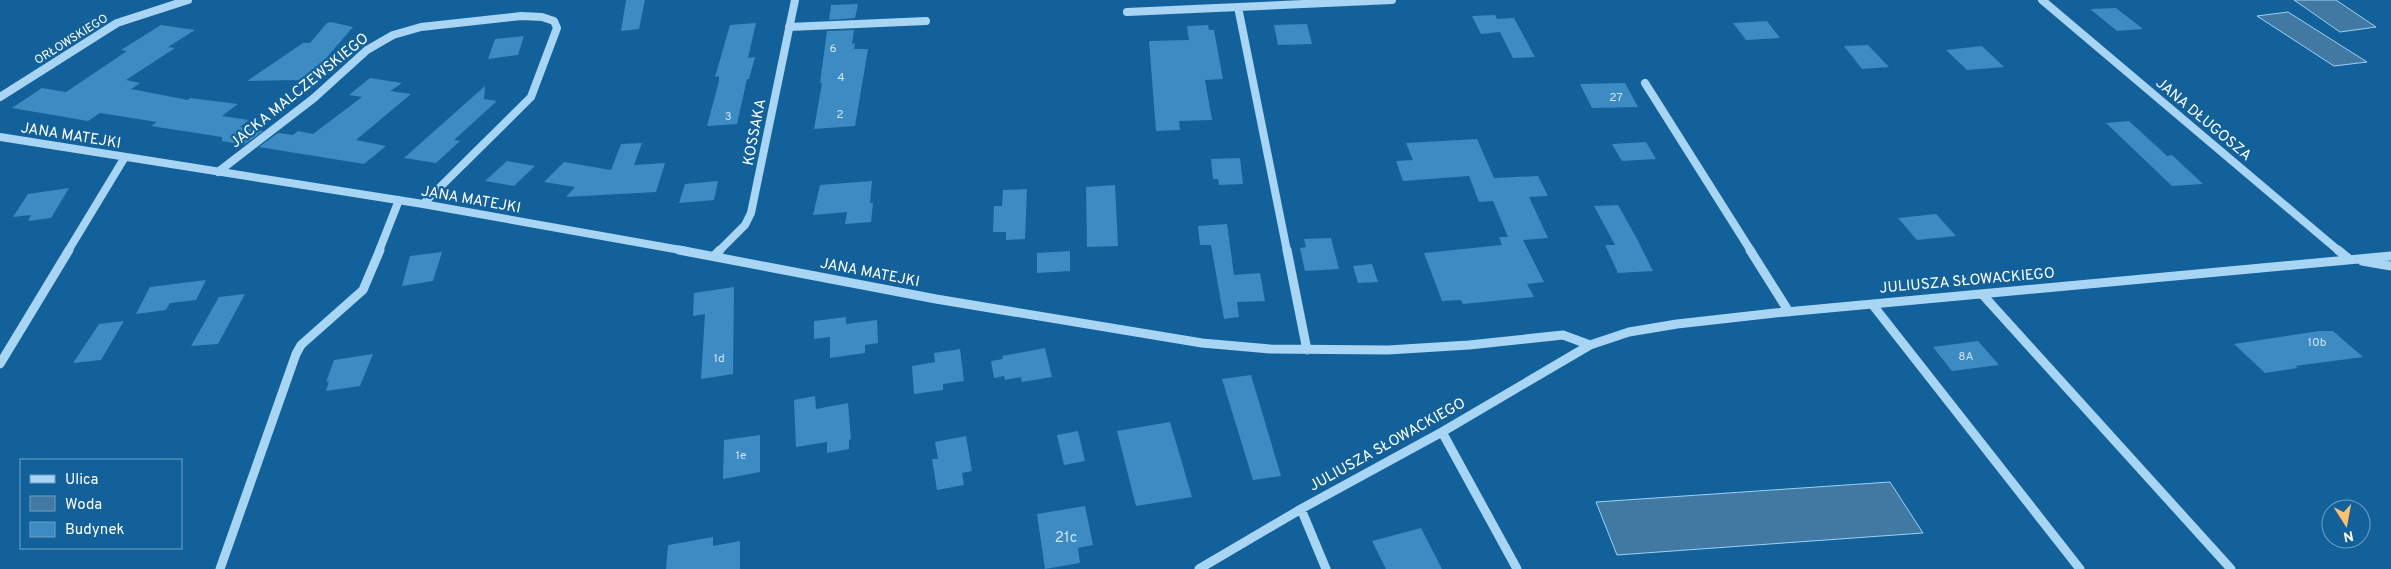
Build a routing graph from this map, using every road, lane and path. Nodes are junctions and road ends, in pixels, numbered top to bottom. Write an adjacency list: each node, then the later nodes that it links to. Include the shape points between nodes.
1 (188, 0): 10 (street, ORŁOWSKIEGO, via 117,23)
2 (795, 0): 8 (street, KOSSAKA)
3 (1392, 0): 5 (street)
4 (2042, 0): 18 (street, JANA DŁUGOSZA)
5 (1238, 7): 6 (street); 24 (street)
6 (1127, 12)
7 (926, 21): 8 (street)
8 (789, 27): 16 (street, KOSSAKA, via 751,213 745,225)
9 (1645, 83): 22 (street)
10 (0, 97)
11 (0, 137): 12 (street, JANA MATEJKI)
12 (126, 157): 13 (street, JANA MATEJKI); 25 (street)
13 (218, 172): 14 (street, JANA MATEJKI); 15 (street, JACKA MALCZEWSKIEGO, via 314,98 366,50 393,36 421,27 521,16 554,21 557,28 531,98)
14 (399, 200): 15 (street, JANA MATEJKI); 28 (street, via 363,290 301,345 296,354)
15 (423, 204): 16 (street, JANA MATEJKI)
16 (714, 256): 24 (street, JANA MATEJKI, via 936,299 1202,343)
17 (2391, 256): 18 (street)
18 (2349, 259): 19 (street); 20 (street, JULIUSZA SŁOWACKIEGO)
19 (2391, 266)
20 (1982, 294): 21 (street, JULIUSZA SŁOWACKIEGO); 33 (street)
21 (1872, 304): 22 (street, JULIUSZA SŁOWACKIEGO); 32 (street)
22 (1789, 312): 23 (street, JULIUSZA SŁOWACKIEGO, via 1638,331)
23 (1590, 345): 24 (street, via 1563,335 1398,349); 26 (street, JULIUSZA SŁOWACKIEGO)
24 (1307, 350)
25 (0, 364)
26 (1442, 432): 27 (street, JULIUSZA SŁOWACKIEGO); 31 (street)
27 (1301, 509): 29 (street, JULIUSZA SŁOWACKIEGO); 30 (street)
28 (220, 569)
29 (1199, 569)
30 (1326, 569)
31 (1517, 569)
32 (2080, 569)
33 (2230, 569)

